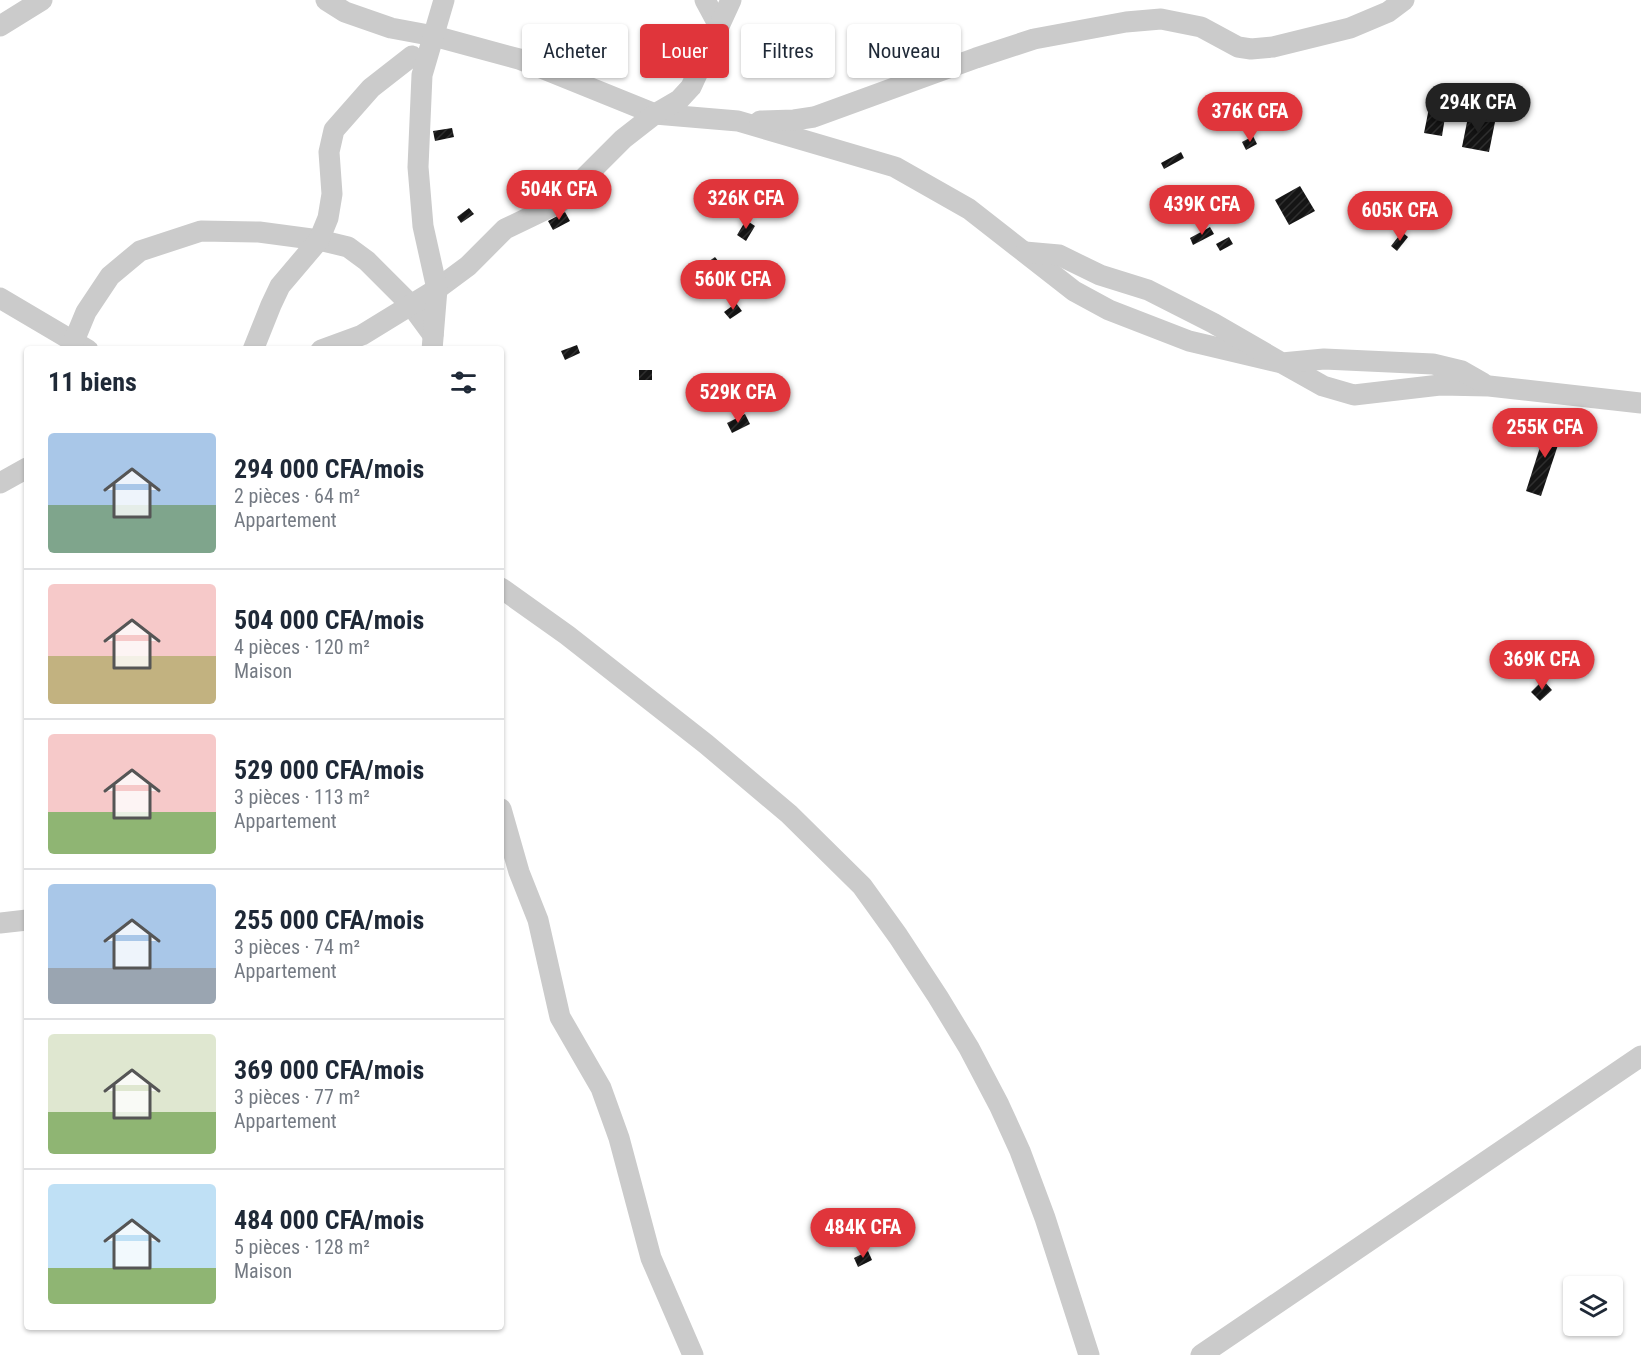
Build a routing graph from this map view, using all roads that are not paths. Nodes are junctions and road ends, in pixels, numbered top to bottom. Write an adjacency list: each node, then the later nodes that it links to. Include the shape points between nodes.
1 (42, 0): 9 (street)
2 (326, 0): 10 (street, via 345,12)
3 (444, 0): 11 (street)
4 (705, 0): 7 (street)
5 (731, 0): 8 (street)
6 (1404, 0): 16 (street, via 1388,12 1350,28 1251,49 1238,47 1201,27 1161,19 1125,22 1034,39 814,117)
7 (718, 24)
8 (720, 24)
9 (0, 26)
10 (391, 28): 11 (street); 12 (street)
11 (434, 36): 13 (street); 15 (street, via 519,59)
12 (412, 56): 13 (street); 17 (street, via 371,88 334,130 329,152 332,194)
13 (422, 75): 19 (street, via 418,167 423,226)
14 (695, 78): 15 (street, via 679,100)
15 (655, 114): 16 (street); 19 (street, via 623,139 559,202 505,229 468,266)
16 (738, 121): 18 (street, via 895,167 969,209)
17 (319, 240): 21 (street, via 348,247); 23 (street, via 259,232 201,231 140,251 110,276 86,312); 24 (street, via 280,286)
18 (1024, 252): 26 (street, via 1059,255 1100,275 1148,290); 26 (street, via 1074,291 1109,310 1189,341)
19 (437, 289): 21 (street); 22 (street)
20 (0, 298): 23 (street)
21 (411, 305): 22 (street); 25 (street, via 362,335)
22 (432, 342)
23 (81, 345)
24 (255, 346)
25 (332, 346)
26 (1282, 363): 27 (street, via 1324,360 1433,364 1462,371); 27 (street, via 1323,386 1354,395 1440,385)
27 (1489, 386): 28 (street)
28 (1641, 403)
29 (24, 470): 30 (street)
30 (0, 483)
31 (504, 590): 37 (street, via 567,634 706,744 789,814 862,886 938,997 999,1105 1045,1218)
32 (504, 820): 36 (street, via 538,920 560,1017 601,1088 619,1138 651,1258)
33 (24, 920): 34 (street)
34 (0, 923)
35 (1641, 1056): 38 (street)
36 (693, 1355)
37 (1089, 1355)
38 (1201, 1355)

